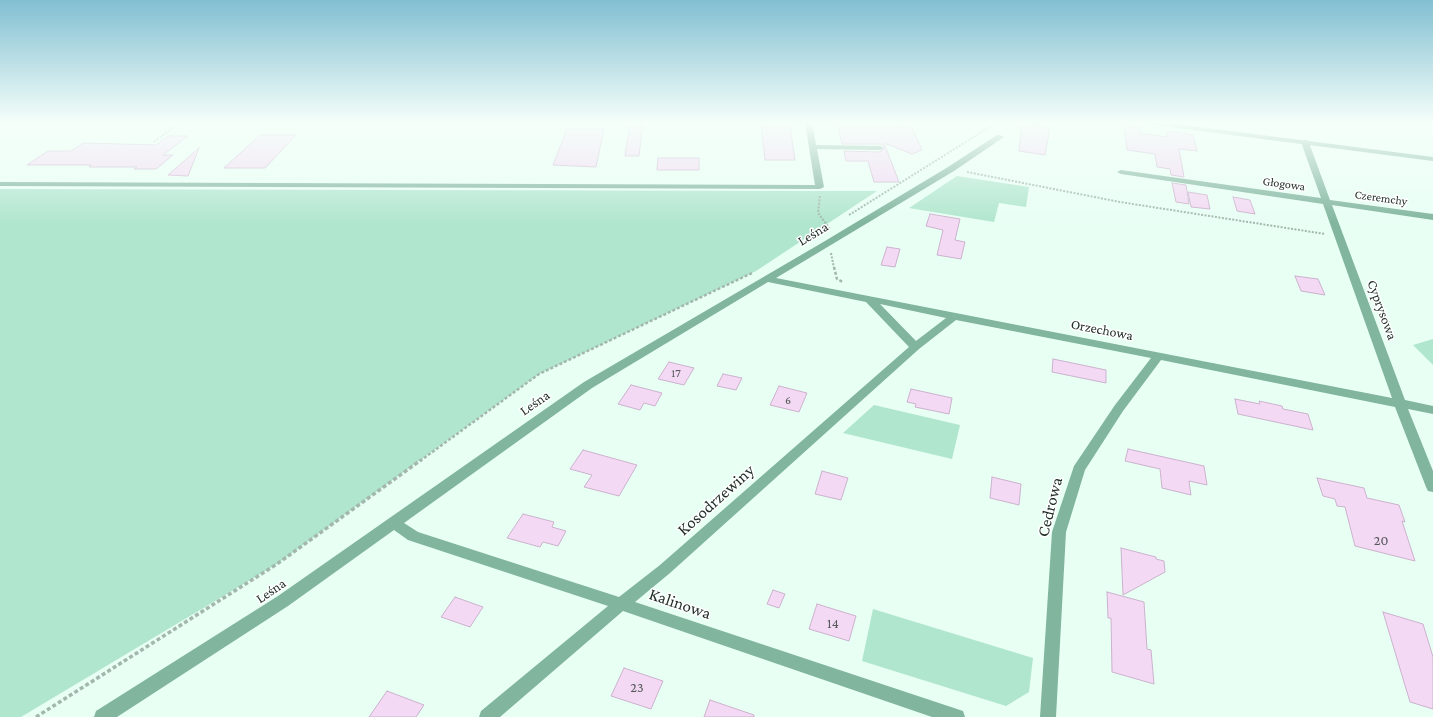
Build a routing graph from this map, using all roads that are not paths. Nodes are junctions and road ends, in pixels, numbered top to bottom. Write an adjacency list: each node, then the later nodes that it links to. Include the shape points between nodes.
1 (815, 156): 7 (street, via 820,187)
2 (970, 156): 10 (street, Leśna)
3 (1309, 156): 8 (street, Cyprysowa)
4 (1414, 156): 5 (street)
5 (1433, 159)
6 (1121, 172): 8 (street, Głogowa)
7 (0, 184)
8 (1326, 202): 9 (street, Czeremchy); 15 (street, Cyprysowa)
9 (1433, 217)
10 (766, 279): 11 (street, Orzechowa); 18 (street, Leśna, via 588,385)
11 (870, 300): 12 (street, Orzechowa); 13 (street)
12 (954, 316): 13 (street, Kosodrzewiny); 14 (street, Orzechowa)
13 (915, 347): 19 (street, Kosodrzewiny, via 671,564)
14 (1159, 355): 15 (street, Orzechowa); 23 (street, Cedrowa, via 1078,469 1059,532)
15 (1400, 404): 16 (street, Orzechowa); 17 (street, Cyprysowa)
16 (1433, 410)
17 (1433, 487)
18 (393, 522): 19 (street, Kalinowa, via 412,536); 20 (street, Leśna, via 283,601)
19 (621, 604): 21 (street, Kosodrzewiny); 22 (street, Kalinowa, via 744,648)
20 (102, 717)
21 (487, 717)
22 (957, 717)
23 (1048, 717)

